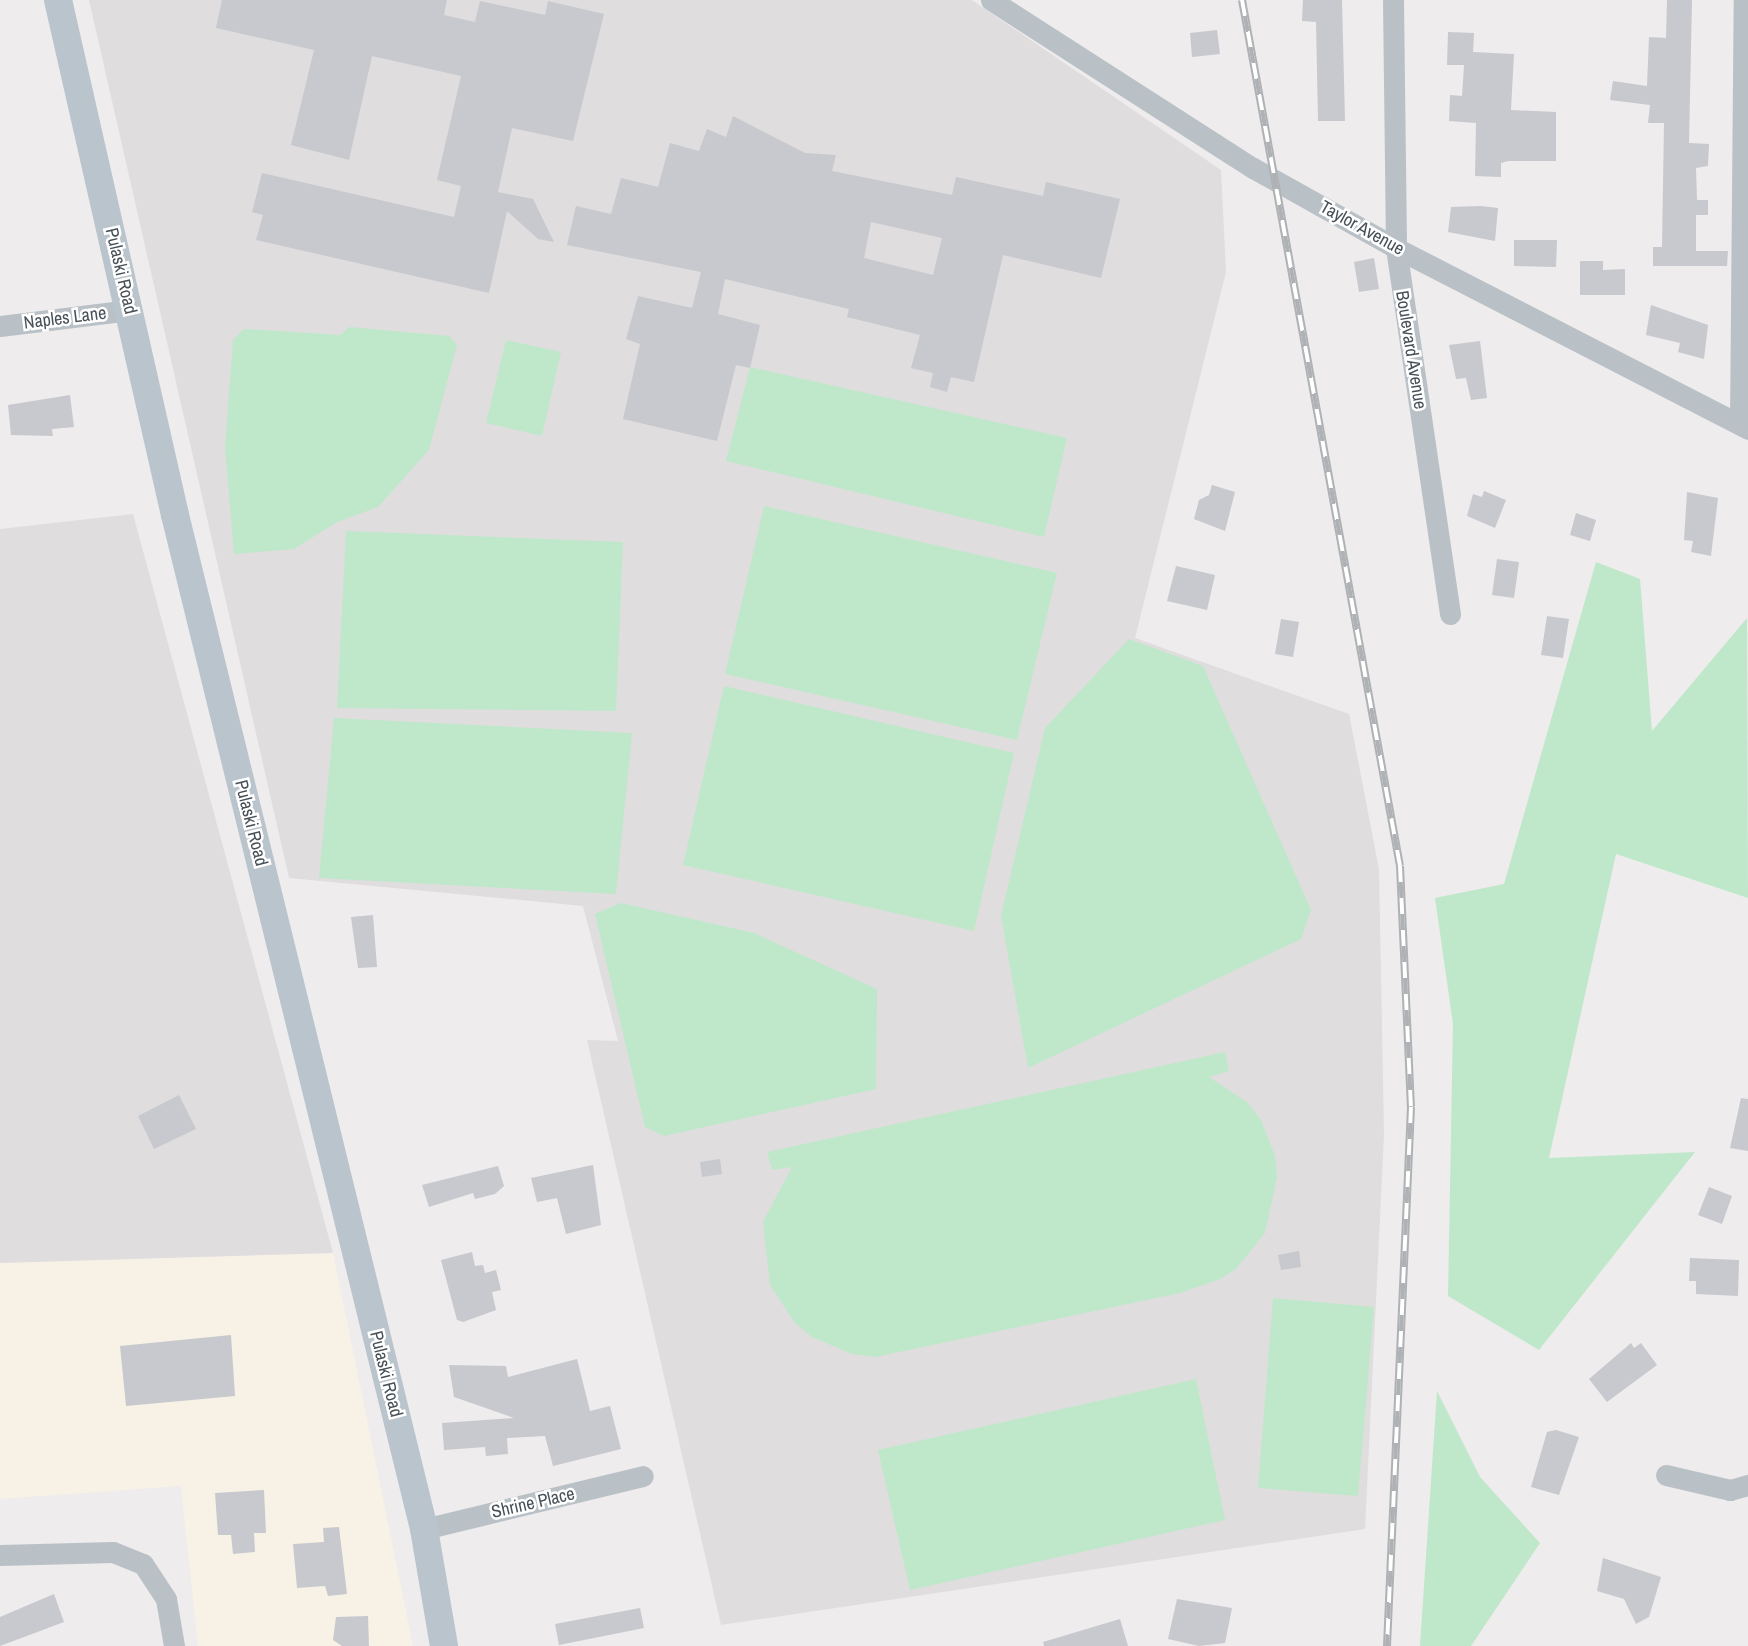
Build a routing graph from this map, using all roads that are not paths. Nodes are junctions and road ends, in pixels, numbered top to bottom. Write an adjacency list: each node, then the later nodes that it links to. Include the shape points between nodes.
1 (58, 0): 7 (main road, Pulaski Road)
2 (991, 0): 5 (street, Taylor Avenue)
3 (1393, 0): 6 (street, Boulevard Avenue)
4 (1744, 0): 9 (street)
5 (1016, 9): 6 (street, Taylor Avenue, via 1241,161)
6 (1395, 248): 9 (street, Taylor Avenue); 10 (street, Boulevard Avenue)
7 (131, 310): 8 (street, Naples Lane); 14 (main road, Pulaski Road, via 175,515)
8 (0, 326)
9 (1744, 427)
10 (1450, 614)
11 (1666, 1475): 13 (street, via 1730,1490)
12 (643, 1476): 14 (street, Shrine Place)
13 (1748, 1485)
14 (424, 1529): 17 (main road, Pulaski Road)
15 (0, 1555): 16 (street, via 113,1552 142,1564 166,1599)
16 (174, 1646)
17 (444, 1646)

